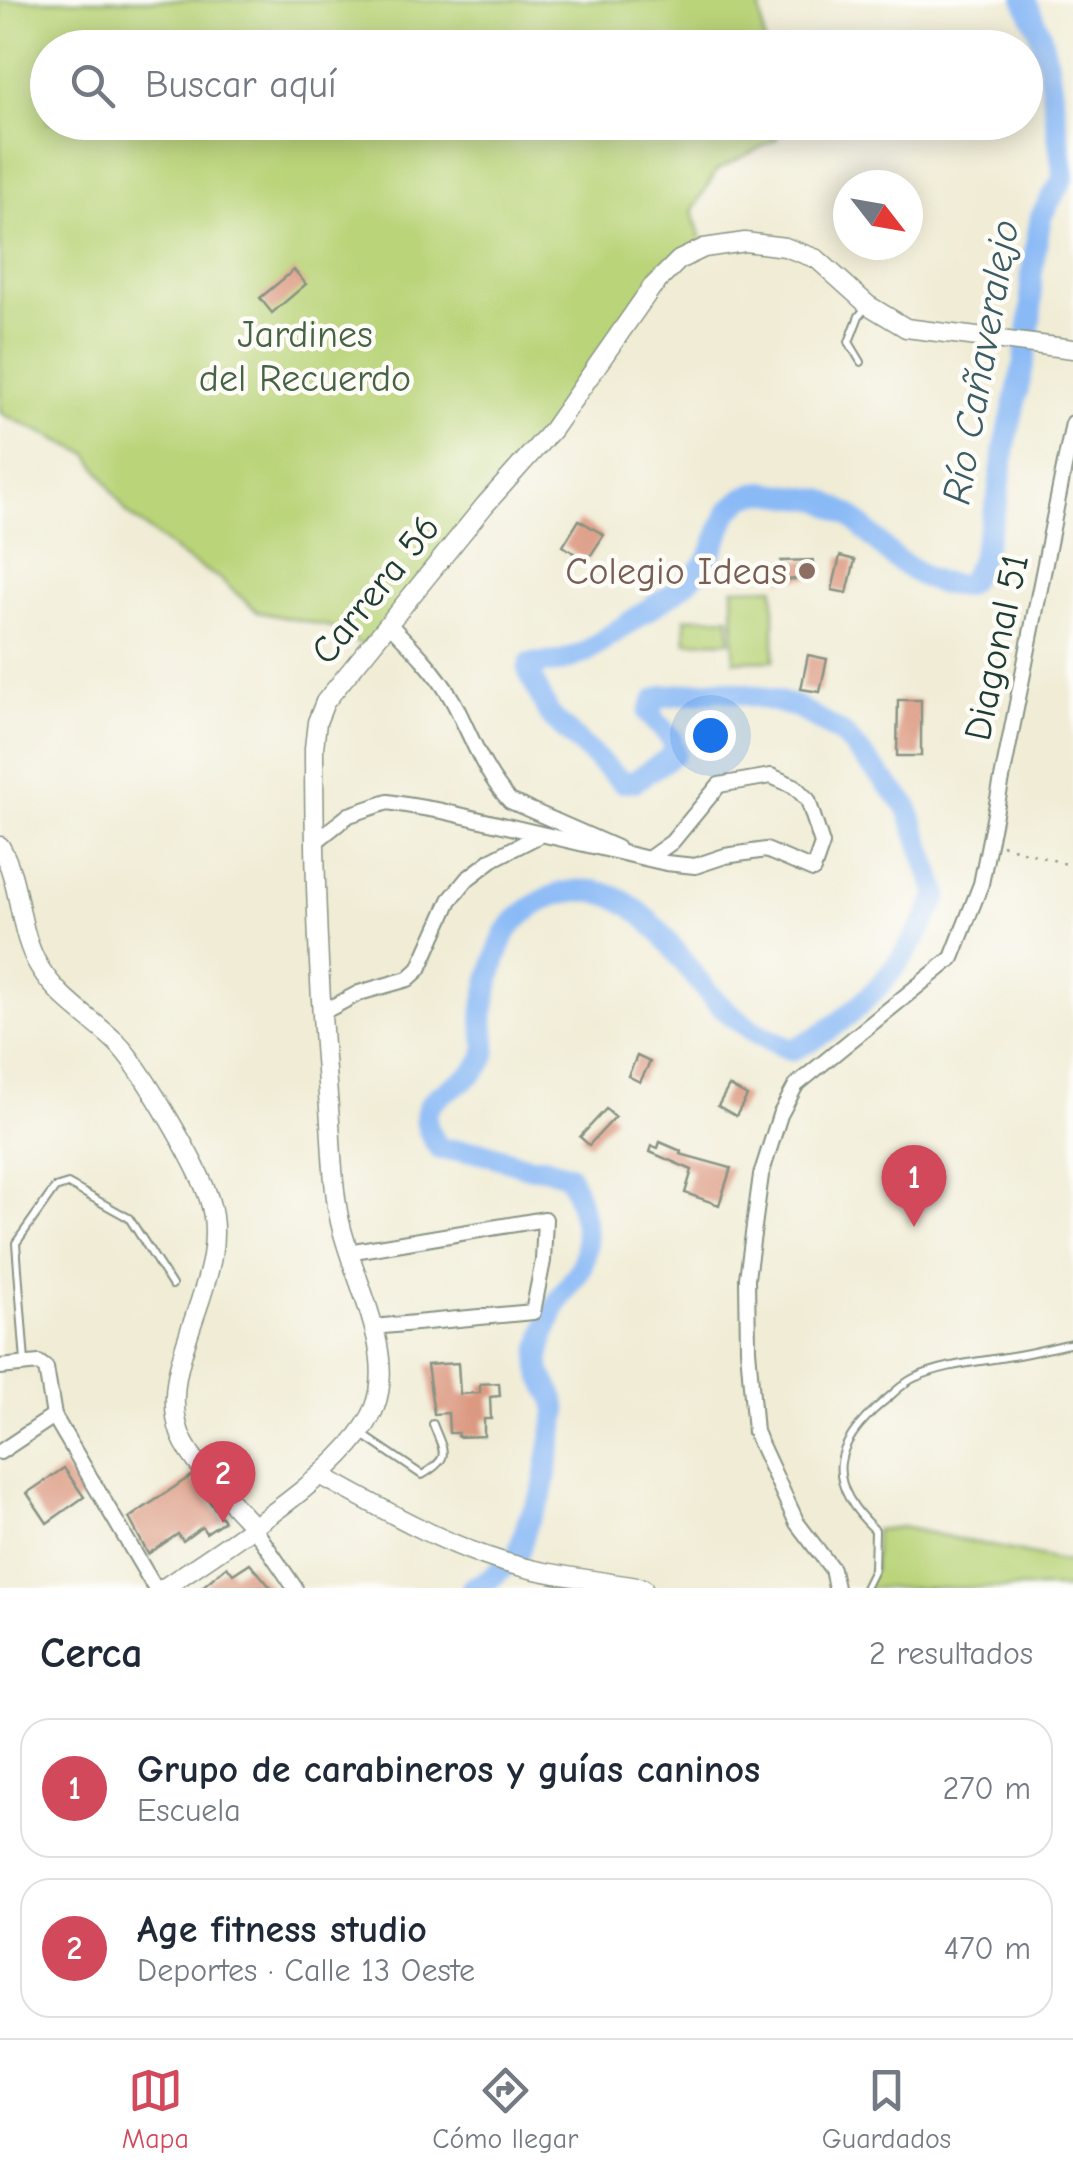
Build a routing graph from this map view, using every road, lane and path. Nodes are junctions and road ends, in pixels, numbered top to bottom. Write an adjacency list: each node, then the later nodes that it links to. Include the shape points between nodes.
1 (868, 305): 2 (street, Carrera 56, via 906,328); 3 (lane, via 850,342); 5 (street, Carrera 56, via 817,259 785,247 745,242 679,260 652,287 552,430)
2 (1065, 349)
3 (861, 362)
4 (1073, 422): 8 (street, Diagonal 51)
5 (388, 623): 7 (street, Carrera 56, via 325,702 317,722); 10 (street, via 452,699 476,752 510,801)
6 (540, 835): 7 (street, via 388,802 349,815); 10 (street); 13 (street, via 467,880 408,979)
7 (315, 842): 13 (street, Carrera 56)
8 (991, 842): 12 (path); 30 (street, Diagonal 51, via 952,958 796,1085 761,1175 747,1278 755,1432 797,1523 832,1569)
9 (0, 846): 25 (street, via 41,970 67,1002 118,1044 209,1199 216,1235 175,1401 182,1436)
10 (621, 854): 11 (street)
11 (651, 857): 11 (street, via 695,866 766,850 813,870 822,844 808,800 770,776 719,785)
12 (1073, 866)
13 (321, 1013): 14 (street, Carrera 56, via 338,1215)
14 (348, 1252): 16 (street, Carrera 56); 16 (street, via 545,1219 533,1312)
15 (172, 1285): 18 (lane, via 129,1218 68,1184 55,1188 16,1243)
16 (373, 1327): 22 (street, Carrera 56, via 381,1364 376,1404)
17 (1073, 1342): 31 (lane, via 957,1364 911,1380 864,1418 846,1440 840,1477 848,1500 875,1530 874,1570)
18 (32, 1363): 19 (street); 20 (street, via 46,1368)
19 (0, 1366)
20 (54, 1416): 23 (street); 26 (street)
21 (433, 1424): 22 (lane, via 444,1456 422,1474)
22 (357, 1436): 24 (street)
23 (0, 1452)
24 (320, 1475): 25 (street); 29 (street, via 486,1557)
25 (252, 1526): 27 (street); 28 (street)
26 (154, 1588)
27 (164, 1588)
28 (295, 1588)
29 (643, 1588)
30 (836, 1588)
31 (864, 1588)

